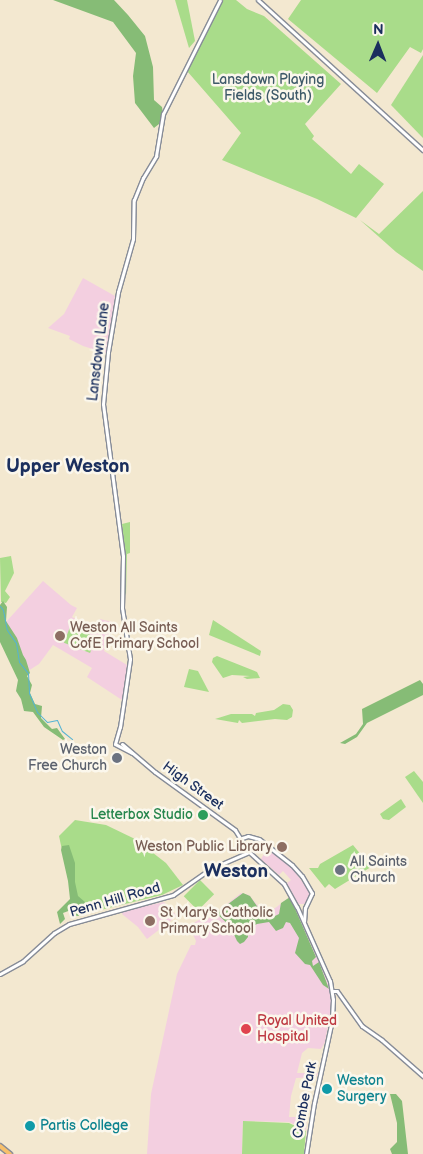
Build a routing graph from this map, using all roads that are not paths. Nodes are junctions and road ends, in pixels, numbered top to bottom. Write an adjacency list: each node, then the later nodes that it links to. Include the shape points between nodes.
1 (220, 0): 4 (street, Lansdown Lane, via 163,114 156,156 134,200 133,239 118,292 110,339 103,404 123,556 122,608 130,659)
2 (258, 0): 3 (street)
3 (423, 150)
4 (120, 727): 5 (street, Lansdown Lane); 6 (street, Lansdown Lane)
5 (117, 741): 6 (street); 7 (street)
6 (122, 743): 7 (street); 8 (street, High Street)
7 (119, 748): 8 (street, High Street)
8 (132, 753): 9 (street, High Street, via 233,828)
9 (241, 838): 10 (street); 11 (street, High Street, via 248,836 258,840 292,865 310,888 312,895)
10 (249, 852): 12 (street, via 284,884); 14 (street, Penn Hill Road, via 213,867 173,895 69,924 23,961)
11 (307, 905): 12 (street); 13 (street)
12 (297, 907): 13 (street)
13 (304, 924): 15 (street)
14 (0, 974)
15 (332, 991): 16 (street, via 337,991 362,1026); 19 (street, Combe Park, via 332,1020)
16 (423, 1076)
17 (0, 1146): 18 (main road)
18 (10, 1154)
19 (306, 1154)

